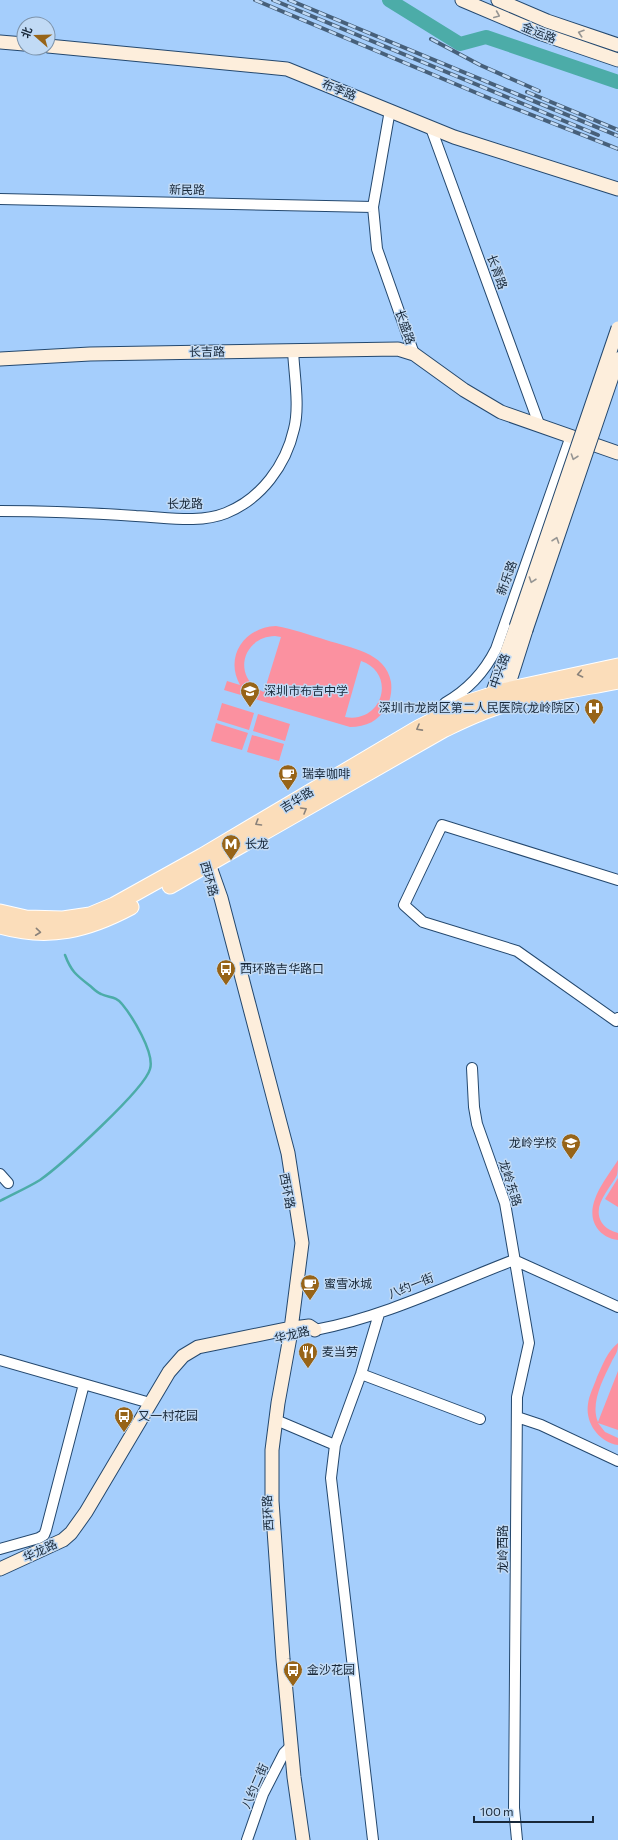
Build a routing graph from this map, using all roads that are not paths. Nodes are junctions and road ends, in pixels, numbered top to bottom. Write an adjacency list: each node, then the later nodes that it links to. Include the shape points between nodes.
1 (498, 0): 5 (main road, 金运路, one-way to 1, via 547,21)
2 (468, 1): 7 (main road, 金运路, one-way to 7, via 542,34)
3 (0, 42): 4 (main road)
4 (16, 43)
5 (618, 45)
6 (56, 47): 8 (main road, 布李路, via 287,69)
7 (618, 60)
8 (390, 110): 9 (main road, 布李路); 12 (street, 长盛路)
9 (432, 128): 10 (main road, 布李路, via 478,146); 20 (street, 长青路)
10 (618, 189)
11 (0, 199): 12 (street, 新民路)
12 (373, 207): 17 (street, 长盛路, via 377,249)
13 (618, 328): 24 (main road, 中兴路, one-way to 24, bridge)
14 (618, 333): 21 (street)
15 (293, 350): 17 (main road, 长吉路, via 398,349); 18 (main road, 长吉路, via 90,354); 23 (street, 长龙路, via 295,428 284,460 267,484 251,499 232,510 198,519)
16 (618, 350): 21 (street)
17 (414, 354): 20 (main road, 长盛路, via 464,390 501,412)
18 (0, 359)
19 (618, 359): 24 (main road, 中兴路, one-way to 19, bridge)
20 (539, 424): 21 (main road, 长盛路)
21 (580, 439): 22 (main road, 长盛路); 29 (street, 新乐路, via 496,649 473,682 445,704)
22 (618, 453)
23 (0, 511)
24 (521, 629): 27 (main road, 中兴路); 28 (main road, 中兴路)
25 (618, 666): 27 (main road, 吉华路, one-way to 27)
26 (618, 681): 28 (main road, 吉华路)
27 (507, 690): 28 (main road, 吉华路)
28 (493, 701): 29 (main road, 吉华路, via 469,702); 30 (main road, 吉华路, one-way to 28)
29 (449, 712): 30 (main road, 吉华路, one-way to 30, via 418,728)
30 (205, 862): 32 (main road, 吉华路, via 90,915 63,919 26,918); 33 (main road, 吉华路, one-way to 30, via 46,933 74,930 113,917); 42 (main road, 西环路, via 257,1057 292,1220 294,1244)
31 (618, 880): 34 (street, via 442,825 404,906 423,922 517,951)
32 (0, 912)
33 (0, 926)
34 (617, 1020)
35 (472, 1068): 38 (street, 龙岭东路, via 477,1124 505,1204)
36 (0, 1174): 37 (street)
37 (8, 1183)
38 (514, 1260): 39 (street); 40 (street, 八约一街); 47 (street, 龙岭西路, via 529,1343 517,1397)
39 (618, 1307)
40 (379, 1314): 41 (street, 八约一街); 44 (street)
41 (315, 1330): 42 (main road, 华龙路, via 308,1334)
42 (288, 1333): 46 (main road, 华龙路, via 207,1345 191,1350 175,1363); 49 (main road, 西环路); 54 (main road, 华龙路, via 206,1352 182,1366 174,1375 75,1538 58,1552); 55 (main road, 西环路, via 275,1387 266,1449 266,1500)
43 (0, 1360): 45 (street)
44 (361, 1374): 48 (street); 50 (street)
45 (84, 1384): 46 (street); 52 (street, via 44,1535)
46 (150, 1403): 53 (main road, 华龙路, via 71,1533 55,1545)
47 (517, 1417): 51 (street, via 541,1424); 60 (street, 龙岭西路, via 514,1808)
48 (480, 1419)
49 (276, 1420): 50 (street); 55 (main road, 西环路, via 272,1450 272,1501)
50 (335, 1445): 59 (street, via 331,1478)
51 (618, 1462)
52 (0, 1549)
53 (0, 1569)
54 (0, 1576)
55 (288, 1750): 56 (street, 八约二街, via 264,1794); 57 (main road, 西环路); 58 (main road, 西环路)
56 (247, 1840)
57 (295, 1840)
58 (303, 1840)
59 (373, 1840)
60 (517, 1840)

